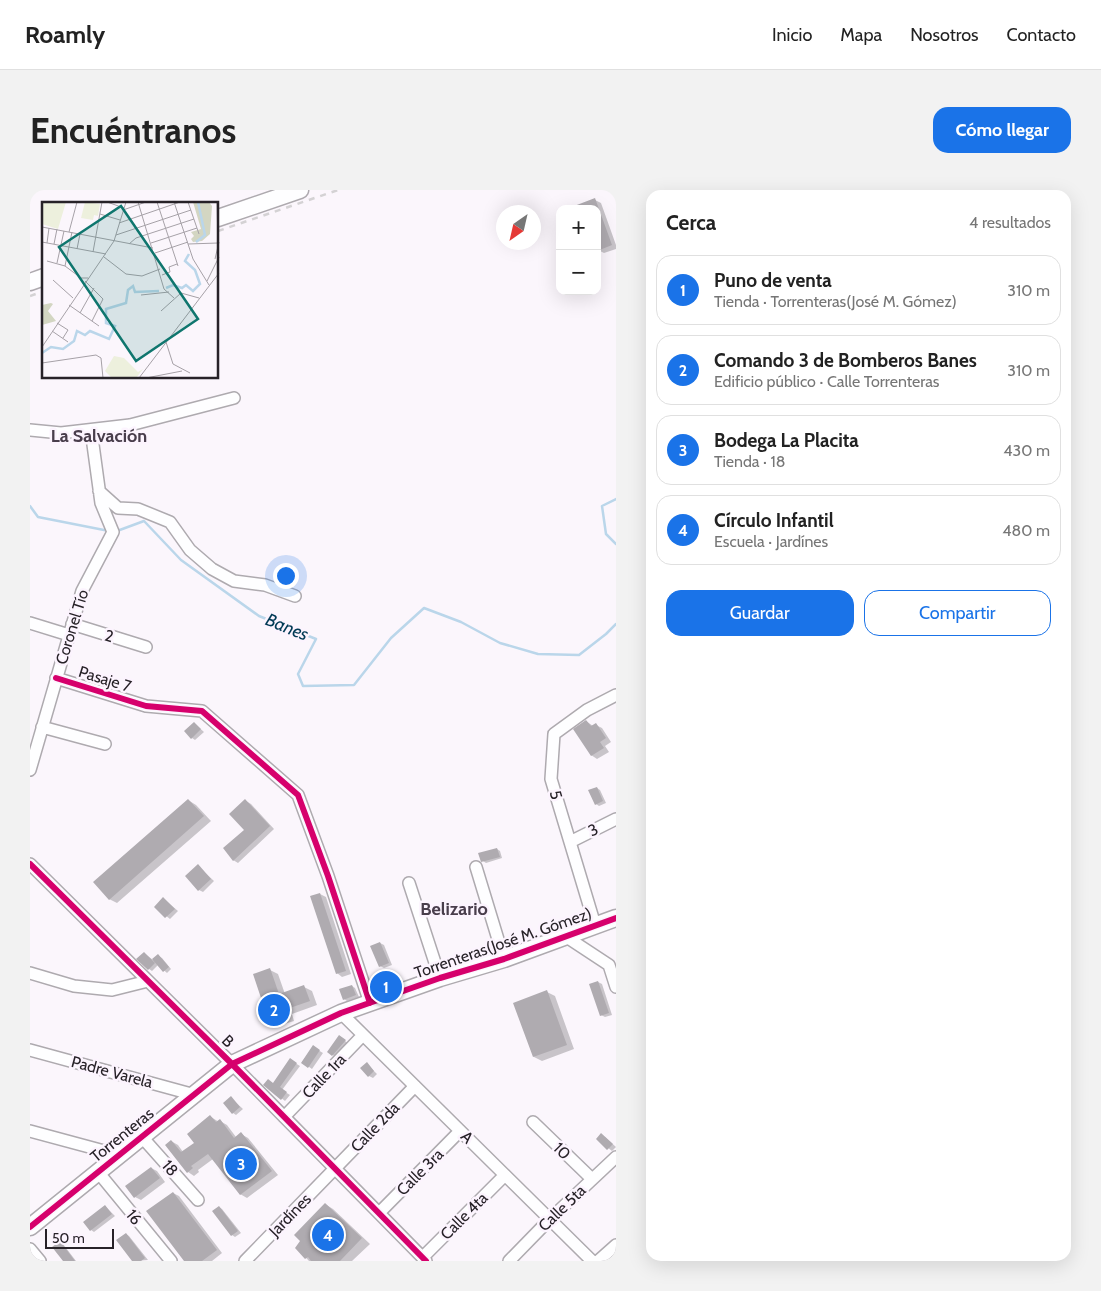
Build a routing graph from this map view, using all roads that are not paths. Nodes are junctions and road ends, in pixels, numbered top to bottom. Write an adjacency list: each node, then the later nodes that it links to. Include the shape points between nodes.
1 (300, 190): 2 (street)
2 (219, 218)
3 (42, 278): 4 (street)
4 (30, 282)
5 (234, 398): 7 (street, via 130,425)
6 (30, 430): 7 (street, via 61,433)
7 (91, 430): 8 (street, Coronel Tío)
8 (99, 491): 9 (street, via 118,508 138,509 170,522 190,550 212,570 234,581 265,585); 11 (street, Coronel Tío, via 113,532 82,591)
9 (295, 596)
10 (30, 623): 11 (street, 2)
11 (71, 630): 12 (street, 2); 13 (street, Coronel Tío)
12 (146, 647)
13 (56, 678): 15 (street, Coronel Tío); 31 (street, Pasaje 7, via 146,706 202,711 298,795)
14 (616, 694): 19 (street, 5, via 554,734 551,779)
15 (42, 727): 16 (street); 17 (street, Coronel Tío)
16 (105, 744)
17 (30, 770)
18 (616, 819): 19 (street, 3)
19 (570, 842): 24 (street, 5)
20 (30, 864): 29 (street, B)
21 (476, 866): 26 (street)
22 (409, 883): 28 (street)
23 (616, 918): 24 (street, Torrenteras(José M. Gómez))
24 (595, 925): 25 (street, Torrenteras(José M. Gómez))
25 (565, 936): 26 (street, Torrenteras(José M. Gómez)); 30 (street, via 609,965)
26 (504, 959): 28 (street, Torrenteras(José M. Gómez))
27 (30, 973): 29 (street, via 74,986 112,990)
28 (440, 978): 31 (street, Torrenteras(José M. Gómez))
29 (148, 980): 35 (street, B)
30 (616, 987)
31 (370, 1003): 32 (street, Torrenteras(José M. Gómez))
32 (342, 1013): 33 (street, A); 35 (street, Torrenteras(José M. Gómez))
33 (364, 1035): 36 (street, A); 38 (street, Calle 1ra)
34 (30, 1050): 37 (street, Padre Varela)
35 (232, 1064): 37 (street, Torrenteras); 38 (street, B)
36 (415, 1086): 41 (street, A); 45 (street, Calle 2da)
37 (195, 1094): 42 (street, Torrenteras)
38 (284, 1117): 45 (street, B)
39 (533, 1122): 48 (street, 10)
40 (30, 1131): 43 (street)
41 (460, 1131): 47 (street, A); 50 (street, Calle 3ra)
42 (142, 1137): 43 (street, Torrenteras); 49 (street, 18)
43 (119, 1155): 46 (street, Torrenteras)
44 (616, 1157): 48 (street, Calle 5ta)
45 (335, 1168): 50 (street, B); 58 (street, Jardínes)
46 (98, 1172): 52 (street, Torrenteras); 57 (street, 16)
47 (505, 1175): 51 (street, A); 55 (street, Calle 4ta)
48 (592, 1180): 51 (street, Calle 5ta)
49 (198, 1200)
50 (379, 1213): 55 (street, B)
51 (550, 1220): 59 (street, Calle 5ta); 60 (street, A)
52 (32, 1223)
53 (616, 1244): 61 (street)
54 (30, 1249): 56 (street)
55 (425, 1259)
56 (40, 1261)
57 (170, 1261)
58 (245, 1261)
59 (509, 1261)
60 (592, 1261)
61 (598, 1261)

